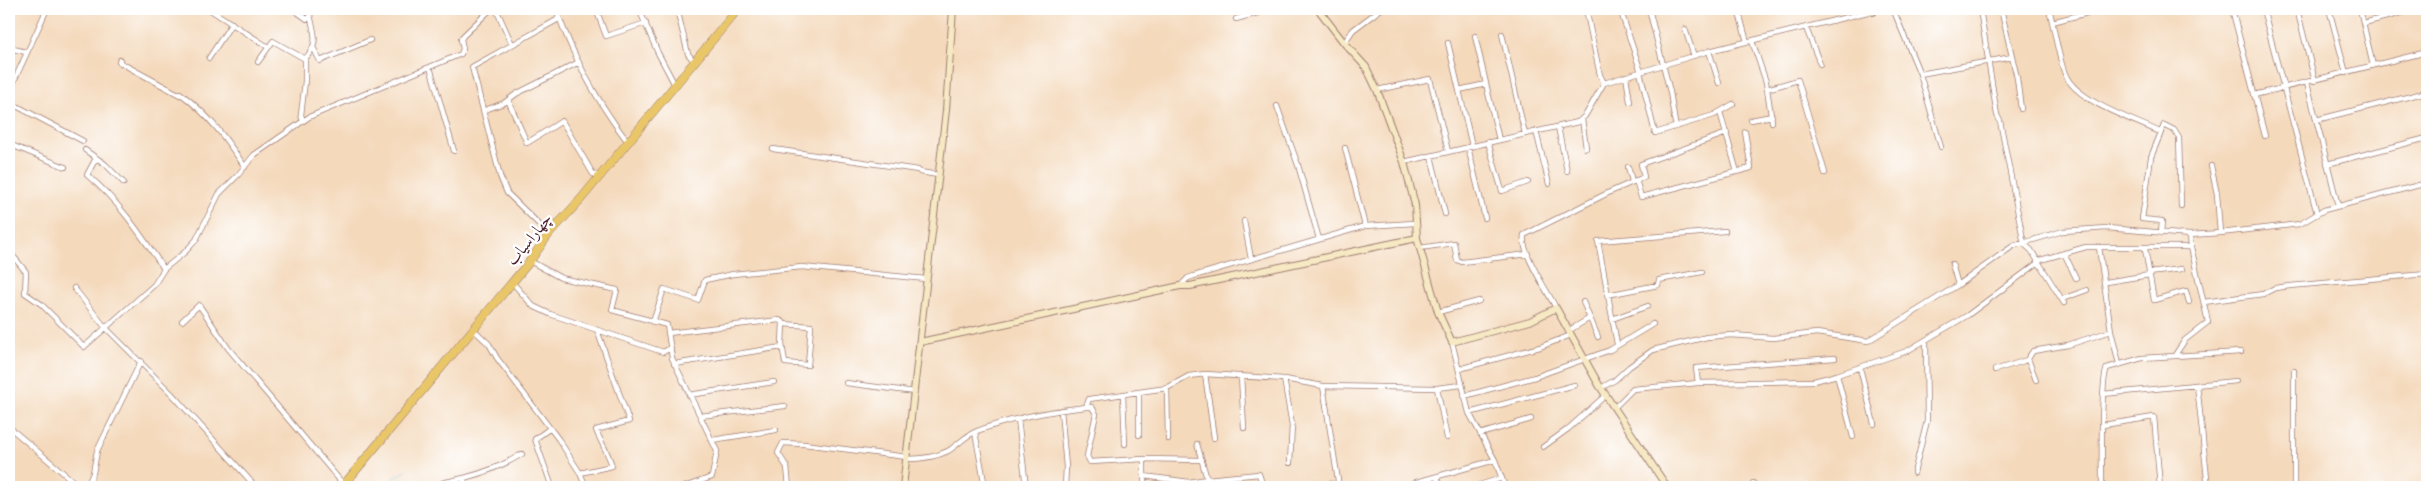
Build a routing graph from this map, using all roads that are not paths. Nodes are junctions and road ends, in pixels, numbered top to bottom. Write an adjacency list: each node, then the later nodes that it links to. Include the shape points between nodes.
1 (47, 9): 54 (street)
2 (208, 9): 38 (street)
3 (293, 9): 35 (street, via 307,19)
4 (309, 9): 35 (street)
5 (491, 9): 33 (street)
6 (496, 9): 49 (street)
7 (556, 9): 34 (street)
8 (596, 9): 39 (street, via 606,36)
9 (639, 9): 39 (street)
10 (677, 9): 63 (street, via 688,54)
11 (738, 9): 63 (highway, چهاراسیاب)
12 (1272, 9): 36 (street)
13 (1318, 9): 47 (street)
14 (1381, 9): 47 (street, via 1353,30)
15 (1586, 9): 74 (street)
16 (1620, 9): 69 (street)
17 (1649, 9): 66 (street)
18 (1738, 9): 46 (street)
19 (1880, 9): 32 (street)
20 (1893, 9): 71 (street)
21 (1980, 9): 64 (street)
22 (2000, 9): 57 (street)
23 (2049, 9): 37 (street)
24 (2103, 9): 37 (street)
25 (2232, 9): 85 (street)
26 (2263, 9): 79 (street)
27 (2297, 9): 73 (street)
28 (2329, 9): 70 (street)
29 (2360, 9): 40 (street)
30 (2416, 9): 40 (street)
31 (951, 10): 133 (street)
32 (1872, 10): 41 (street)
33 (485, 11): 68 (street, via 461,39 461,54)
34 (559, 16): 49 (street); 62 (street)
35 (310, 17): 52 (street, via 316,40)
36 (1236, 19)
37 (2052, 22): 104 (street, via 2066,76 2078,91)
38 (232, 23): 50 (street); 58 (street)
39 (646, 23): 78 (street)
40 (2364, 23): 67 (street)
41 (1806, 28): 46 (street); 65 (street)
42 (1685, 29): 56 (street)
43 (1502, 34): 106 (street)
44 (1475, 36): 77 (street)
45 (370, 40): 52 (street, via 320,60)
46 (1750, 42): 53 (street); 80 (street)
47 (1344, 43): 81 (street, via 1366,67)
48 (1448, 43): 82 (street)
49 (512, 44): 92 (street, via 472,67)
50 (268, 47): 59 (street, via 272,41); 61 (street)
51 (9, 48): 54 (street)
52 (314, 49): 59 (street)
53 (1709, 51): 56 (street); 75 (street)
54 (26, 52): 83 (street)
55 (2427, 52): 67 (street)
56 (1694, 56): 66 (street)
57 (2012, 57): 64 (street); 91 (street)
58 (209, 58)
59 (305, 59): 98 (street, via 300,115)
60 (120, 60): 128 (street, via 193,103 216,125)
61 (258, 62)
62 (579, 62): 86 (street); 109 (street, via 608,114 625,138)
63 (695, 62): 78 (highway, چهاراسیاب)
64 (1988, 62): 71 (street); 155 (street)
65 (1820, 64)
66 (1663, 65): 69 (street); 100 (street)
67 (2373, 66): 70 (street)
68 (430, 67): 98 (street); 120 (street)
69 (1641, 72): 72 (street); 93 (street, via 1655,134)
70 (2346, 73): 73 (street)
71 (1920, 74): 115 (street)
72 (1626, 76): 74 (street); 88 (street)
73 (2315, 81): 76 (street)
74 (1604, 83): 95 (street)
75 (1720, 83)
76 (2307, 83): 79 (street); 97 (street)
77 (1486, 84): 82 (street); 110 (street)
78 (675, 85): 109 (highway, چهاراسیاب)
79 (2284, 88): 85 (street); 143 (street)
80 (1766, 89): 94 (street); 132 (street, via 1798,80)
81 (1376, 90): 121 (street, via 1430,79); 124 (street)
82 (1459, 90): 114 (street)
83 (9, 92)
84 (2427, 92): 97 (street)
85 (2254, 95): 107 (street)
86 (508, 100): 92 (street); 134 (street, via 528,143 562,122 593,174)
87 (9, 102): 111 (street)
88 (1630, 102)
89 (1733, 104): 93 (street)
90 (1277, 106): 154 (street)
91 (2022, 109)
92 (485, 110): 150 (street, via 492,149 507,194)
93 (1720, 112): 105 (street)
94 (1772, 116): 96 (street); 99 (street)
95 (1582, 120): 101 (street); 117 (street)
96 (1751, 120)
97 (2316, 120): 125 (street)
98 (303, 121): 128 (street, via 254,155)
99 (1772, 122)
100 (1675, 123)
101 (1558, 126): 102 (street); 130 (street)
102 (1536, 132): 106 (street); 139 (street)
103 (1745, 132): 131 (street, via 1752,167)
104 (2160, 132): 140 (street, via 2164,125 2168,126 2179,138); 149 (street, via 2149,166 2142,219 2162,221)
105 (1727, 133): 131 (street); 135 (street, via 1642,164 1644,177)
106 (1525, 134): 110 (street)
107 (2265, 136)
108 (2427, 138): 125 (street)
109 (631, 139): 134 (highway, چهاراسیاب)
110 (1499, 140): 112 (street)
111 (83, 141)
112 (1488, 142): 114 (street); 136 (street, via 1502,191)
113 (9, 144): 127 (street)
114 (1470, 146): 121 (street); 144 (street)
115 (1941, 147)
116 (1345, 148): 147 (street)
117 (1586, 148)
118 (85, 150): 123 (street)
119 (773, 150): 133 (street)
120 (454, 151)
121 (1448, 152): 122 (street)
122 (1431, 156): 124 (street); 142 (street)
123 (96, 158): 137 (street); 167 (street, via 87,175 119,207)
124 (1404, 162): 146 (street, via 1415,205)
125 (2327, 164): 141 (street)
126 (2211, 166): 151 (street)
127 (65, 167)
128 (245, 167): 167 (street, via 219,194 196,240)
129 (1628, 167): 135 (street)
130 (1567, 171)
131 (1737, 172): 135 (street, via 1641,196)
132 (1825, 172)
133 (938, 175): 173 (street)
134 (599, 176): 150 (highway, چهاراسیاب)
135 (1634, 181): 162 (street, via 1524,235)
136 (1528, 182)
137 (124, 183)
138 (2427, 183): 141 (street)
139 (1549, 184)
140 (2181, 206)
141 (2338, 206): 143 (street)
142 (1445, 214)
143 (2317, 214): 151 (street, via 2300,224)
144 (1485, 218)
145 (1244, 221): 163 (street)
146 (1415, 222): 147 (street); 153 (street)
147 (1365, 226): 154 (street)
148 (1725, 231): 180 (street, via 1598,242)
149 (2161, 233): 152 (street); 155 (street, via 2087,228 2062,231)
150 (549, 234): 164 (highway, چهاراسیاب)
151 (2220, 234): 152 (street)
152 (2190, 235): 157 (street)
153 (1417, 238): 158 (street); 177 (street)
154 (1319, 239): 163 (street)
155 (2024, 244): 165 (street); 176 (street, via 2013,246)
156 (2100, 247): 159 (street); 161 (street); 175 (street)
157 (2190, 247): 159 (street); 184 (street)
158 (1420, 248): 162 (street, via 1454,244 1458,260 1462,262); 187 (street)
159 (2145, 249): 170 (street)
160 (9, 251): 194 (street, via 26,272 25,293 41,304 84,347)
161 (2064, 253): 165 (street); 172 (street)
162 (1528, 254): 186 (street)
163 (1252, 259): 177 (street, via 1188,278)
164 (530, 261): 174 (highway, چهاراسیاب); 191 (street, via 560,278 617,290 612,310)
165 (2038, 261): 179 (street, via 2063,301); 201 (street, via 1968,315)
166 (1952, 264): 176 (street)
167 (164, 269): 194 (street, via 154,285)
168 (2182, 269): 170 (street)
169 (1702, 272): 180 (street)
170 (2149, 274): 175 (street); 183 (street, via 2154,300 2186,290)
171 (2427, 274): 184 (street, via 2290,286 2263,294)
172 (2076, 278)
173 (926, 279): 191 (street, via 802,267 733,274 705,280 698,300 664,288); 202 (street)
174 (512, 282): 195 (highway, چهاراسیاب); 196 (street, via 533,306)
175 (2106, 282): 197 (street)
176 (1958, 285): 234 (street, via 1868,341 1816,333 1773,338 1707,337 1653,350)
177 (1180, 286): 202 (street)
178 (74, 288): 194 (street)
179 (2087, 290)
180 (1607, 295): 189 (street)
181 (1479, 301): 187 (street)
182 (1583, 302): 188 (street)
183 (2189, 302)
184 (2204, 302): 208 (street, via 2208,322 2186,340)
185 (1648, 306): 189 (street)
186 (1556, 308): 199 (street); 203 (street, via 1530,321)
187 (1438, 312): 203 (street)
188 (1590, 318): 199 (street); 200 (street)
189 (1612, 319): 204 (street)
190 (182, 321): 283 (street, via 199,305 228,348)
191 (654, 322): 198 (street, via 667,326)
192 (783, 324): 198 (street, via 779,320); 205 (street); 205 (street, via 812,326 808,365 785,362)
193 (1653, 324): 204 (street)
194 (105, 327): 212 (street)
195 (473, 329): 254 (street, via 489,344); 283 (highway, چهاراسیاب)
196 (597, 330): 206 (street, via 663,352); 273 (street, via 629,421 596,430 612,466)
197 (2111, 331): 211 (street, via 2068,345 2036,350); 214 (street)
198 (668, 333): 206 (street)
199 (1570, 333): 209 (street); 216 (street, via 1540,347)
200 (1598, 337)
201 (1926, 340): 215 (street, via 1892,358); 274 (street, via 1927,421)
202 (920, 342): 235 (street)
203 (1452, 342): 216 (street)
204 (1617, 344): 209 (street, via 1610,350)
205 (782, 347): 213 (street)
206 (672, 348): 213 (street)
207 (2241, 352): 208 (street)
208 (2175, 355): 214 (street)
209 (1584, 358): 234 (street); 241 (street, via 1535,377)
210 (1835, 358): 227 (street, via 1696,368)
211 (2028, 359): 217 (street); 223 (street)
212 (141, 362): 286 (street, via 97,451); 287 (street)
213 (674, 364): 237 (street)
214 (2119, 364): 239 (street, via 2104,372)
215 (1860, 368): 220 (street); 250 (street)
216 (1459, 369): 228 (street)
217 (1995, 370)
218 (2294, 370): 309 (street)
219 (1205, 374): 221 (street); 232 (street, via 1189,376); 260 (street)
220 (1838, 375): 227 (street, via 1814,381); 259 (street)
221 (1241, 376): 222 (street); 253 (street)
222 (1284, 379): 231 (street); 272 (street, via 1292,425)
223 (2036, 380)
224 (2236, 381): 230 (street)
225 (774, 382): 237 (street)
226 (846, 383): 235 (street)
227 (1698, 383): 244 (street, via 1633,389)
228 (1461, 384): 233 (street); 241 (street)
229 (1575, 385): 246 (street)
230 (2197, 385): 239 (street); 308 (street)
231 (1323, 386): 233 (street); 281 (street)
232 (1167, 388): 236 (street); 262 (street)
233 (1437, 388): 261 (street)
234 (1601, 388): 240 (street)
235 (915, 392): 268 (street)
236 (1139, 393): 238 (street); 258 (street)
237 (689, 394): 247 (street)
238 (1123, 394): 243 (street, via 1089,399); 264 (street)
239 (2103, 394): 251 (street)
240 (1606, 395): 244 (street); 266 (street)
241 (1464, 396): 246 (street)
242 (785, 406): 247 (street)
243 (1086, 407): 245 (street); 269 (street, via 1092,407 1096,414 1087,460)
244 (1614, 408): 282 (street)
245 (1061, 410): 248 (street); 296 (street)
246 (1470, 413): 257 (street)
247 (700, 416): 263 (street)
248 (1018, 419): 256 (street); 295 (street)
249 (1532, 419): 257 (street)
250 (1874, 424)
251 (2103, 424): 306 (street); 307 (street, via 2154,417)
252 (9, 427): 285 (street)
253 (1244, 428)
254 (549, 429): 273 (street); 289 (street, via 535,439)
255 (776, 430): 263 (street)
256 (976, 432): 268 (street, via 948,451); 294 (street)
257 (1480, 434): 271 (street)
258 (1139, 435)
259 (1853, 437)
260 (1214, 438)
261 (1447, 438)
262 (1168, 439)
263 (712, 440): 291 (street, via 717,452 712,477)
264 (1125, 444)
265 (1197, 444): 270 (street)
266 (1542, 447)
267 (522, 454): 277 (street, via 505,464)
268 (907, 458): 292 (street, via 784,443 778,453 787,467); 293 (street)
269 (1144, 459): 270 (street); 275 (street)
270 (1202, 460): 280 (street)
271 (1494, 460): 276 (street); 279 (street)
272 (1290, 463)
273 (580, 473): 290 (street)
274 (1914, 473)
275 (1144, 476): 280 (street, via 1189,482); 297 (street)
276 (1437, 476): 301 (street); 302 (street)
277 (464, 478): 284 (street); 288 (street)
278 (1222, 478): 280 (street); 298 (street); 299 (street, via 1259,474)
279 (1502, 478): 303 (street); 304 (street)
280 (1207, 479)
281 (1339, 485): 300 (street)
282 (1665, 485): 305 (street)
283 (343, 486)
284 (434, 486)
285 (80, 487)
286 (87, 487)
287 (256, 487)
288 (465, 487)
289 (552, 487)
290 (586, 487)
291 (684, 487)
292 (789, 487)
293 (903, 487)
294 (985, 487)
295 (1026, 487)
296 (1065, 487)
297 (1144, 487)
298 (1223, 487)
299 (1263, 487)
300 (1299, 487)
301 (1399, 487)
302 (1440, 487)
303 (1473, 487)
304 (1505, 487)
305 (1657, 487)
306 (2102, 487)
307 (2160, 487)
308 (2208, 487)
309 (2294, 487)

